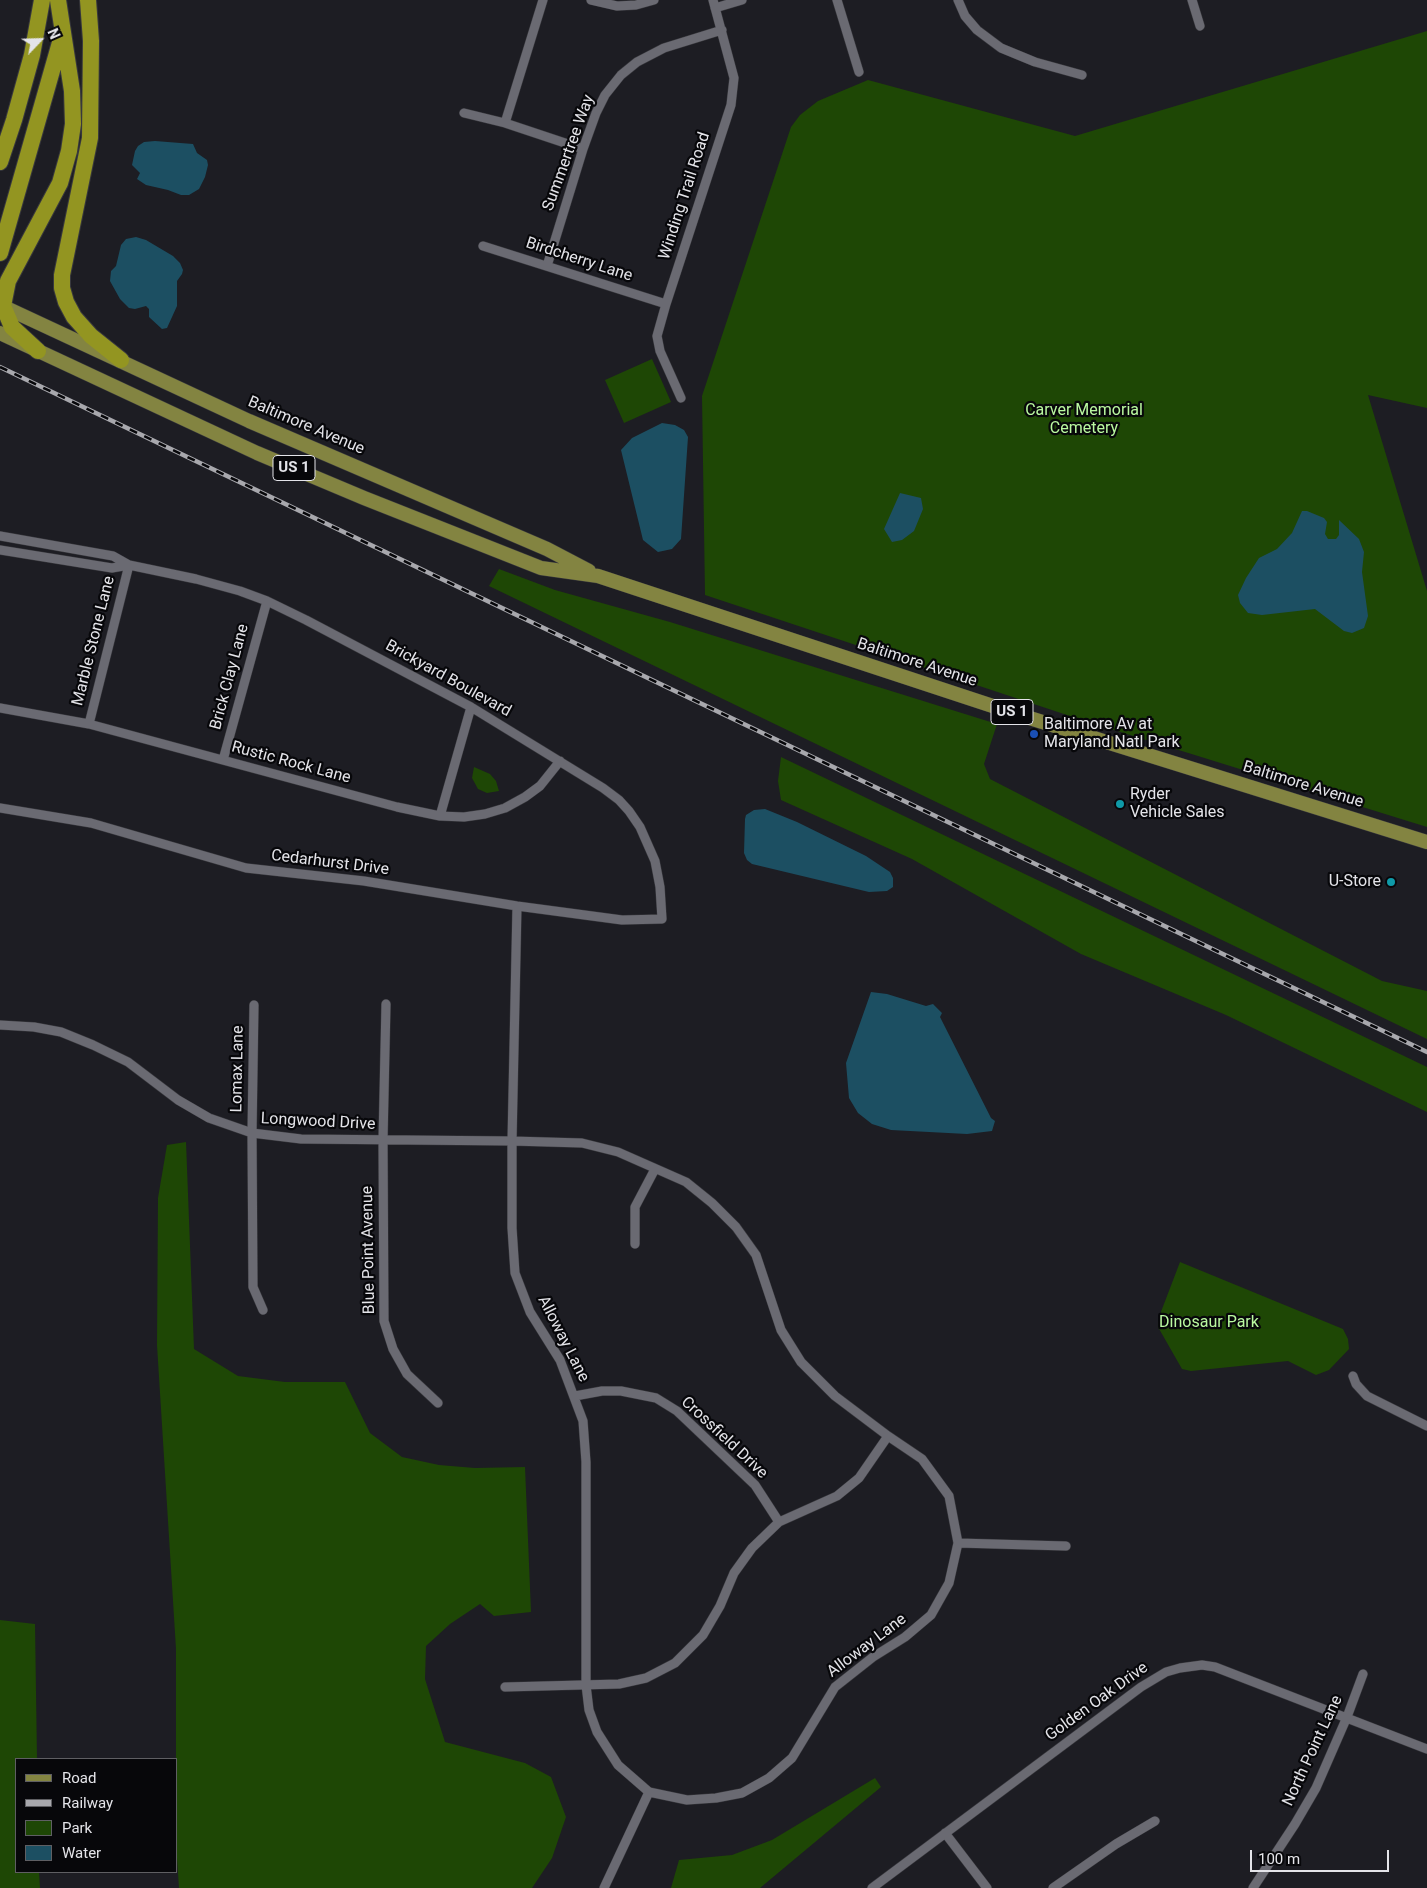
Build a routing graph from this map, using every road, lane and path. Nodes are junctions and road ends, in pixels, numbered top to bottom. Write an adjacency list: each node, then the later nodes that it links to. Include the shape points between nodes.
1 (42, 0): 21 (highway, via 32,55)
2 (58, 0): 15 (highway)
3 (69, 0): 15 (highway)
4 (88, 0): 29 (highway, via 90,138 62,288 74,316 91,336)
5 (543, 0): 19 (street)
6 (591, 0): 7 (street, via 617,6)
7 (654, 0)
8 (742, 0): 12 (street)
9 (837, 0): 16 (street)
10 (958, 0): 17 (street, via 965,16 977,30 1001,48 1035,62)
11 (1192, 0): 13 (street)
12 (714, 4): 14 (street, Winding Trail Road)
13 (1200, 26)
14 (722, 30): 20 (street, Summertree Way, via 664,48 637,62 621,75 596,112); 25 (street, Winding Trail Road, via 734,78 731,105)
15 (63, 34): 23 (highway); 26 (highway, via 72,91 70,151 60,183 8,281)
16 (859, 72)
17 (1082, 75)
18 (464, 112): 19 (street)
19 (505, 122): 20 (street)
20 (583, 149): 24 (street, Summertree Way)
21 (0, 162)
22 (482, 246): 24 (street, Birdcherry Lane)
23 (0, 253)
24 (547, 266): 25 (street, Birdcherry Lane)
25 (666, 304): 30 (street, Winding Trail Road, via 657,336 660,352)
26 (2, 305): 28 (highway, via 12,327); 29 (main road, Baltimore Avenue / US 1)
27 (0, 333): 28 (main road, Baltimore Avenue / US 1)
28 (38, 351): 34 (main road, Baltimore Avenue / US 1, via 257,453 364,498 541,568)
29 (121, 360): 34 (main road, Baltimore Avenue / US 1, via 249,421 547,548)
30 (681, 398)
31 (0, 536): 33 (street, Brickyard Boulevard, via 113,556)
32 (0, 550): 33 (street, Brickyard Boulevard, via 112,568)
33 (129, 566): 35 (street, Brickyard Boulevard, via 196,578); 38 (street, Marble Stone Lane)
34 (598, 576): 43 (main road, Baltimore Avenue / US 1, via 1011,712)
35 (267, 601): 36 (street, Brickyard Boulevard); 39 (street, Brick Clay Lane)
36 (471, 707): 40 (street, Brickyard Boulevard); 42 (street)
37 (0, 708): 38 (street, Rustic Rock Lane)
38 (88, 724): 39 (street, Rustic Rock Lane)
39 (223, 760): 42 (street, Rustic Rock Lane)
40 (560, 761): 42 (street, Rustic Rock Lane, via 540,786 505,808 464,817); 45 (street, Brickyard Boulevard, via 619,800 640,827 654,861)
41 (0, 808): 44 (street, Cedarhurst Drive, via 91,823 246,868 364,881)
42 (440, 816)
43 (1427, 842)
44 (517, 906): 45 (street, Cedarhurst Drive, via 622,920); 51 (street, Alloway Lane)
45 (662, 919)
46 (386, 1004): 50 (street, Blue Point Avenue)
47 (254, 1005): 49 (street, Lomax Lane)
48 (0, 1025): 49 (street, Longwood Drive, via 61,1032 93,1045 128,1062 178,1100 209,1118)
49 (252, 1133): 50 (street, Longwood Drive, via 301,1139); 54 (street, Lomax Lane, via 253,1287)
50 (383, 1140): 51 (street, Longwood Drive); 57 (street, Blue Point Avenue, via 384,1321 393,1349 407,1374)
51 (512, 1141): 52 (street, Alloway Lane, via 582,1143 618,1152); 56 (street, Alloway Lane, via 515,1273 530,1312 560,1360)
52 (655, 1169): 53 (street, via 635,1207); 59 (street, Alloway Lane, via 686,1182 736,1227 756,1255 781,1330 801,1362 835,1396)
53 (635, 1244)
54 (263, 1310)
55 (1353, 1376): 58 (street, via 1366,1396)
56 (575, 1396): 60 (street, Crossfield Drive, via 621,1391 656,1398 678,1411 755,1485); 64 (street, Alloway Lane, via 583,1421 586,1462)
57 (438, 1403)
58 (1427, 1426)
59 (888, 1436): 60 (street, via 859,1478 837,1496); 61 (street, Alloway Lane, via 922,1459 949,1496)
60 (779, 1522): 64 (street, via 752,1548 734,1573 703,1635 674,1663 646,1678 619,1684)
61 (958, 1543): 62 (street); 68 (street, Alloway Lane, via 950,1583 931,1615 905,1638 873,1657 835,1688 792,1758 769,1778 742,1793 716,1798 687,1800)
62 (1066, 1546)
63 (1362, 1674): 66 (street, North Point Lane)
64 (586, 1685): 65 (street); 68 (street, Alloway Lane, via 589,1710 597,1732 618,1765)
65 (505, 1687)
66 (1347, 1717): 67 (street, Golden Oak Drive); 70 (street, Golden Oak Drive, via 1215,1667 1202,1665 1166,1672 1141,1687); 75 (street, North Point Lane, via 1306,1805)
67 (1427, 1749)
68 (649, 1792): 71 (street)
69 (1154, 1821): 74 (street)
70 (945, 1833): 72 (street, Golden Oak Drive); 73 (street)
71 (604, 1888)
72 (872, 1888)
73 (987, 1888)
74 (1053, 1888)
75 (1253, 1888)

